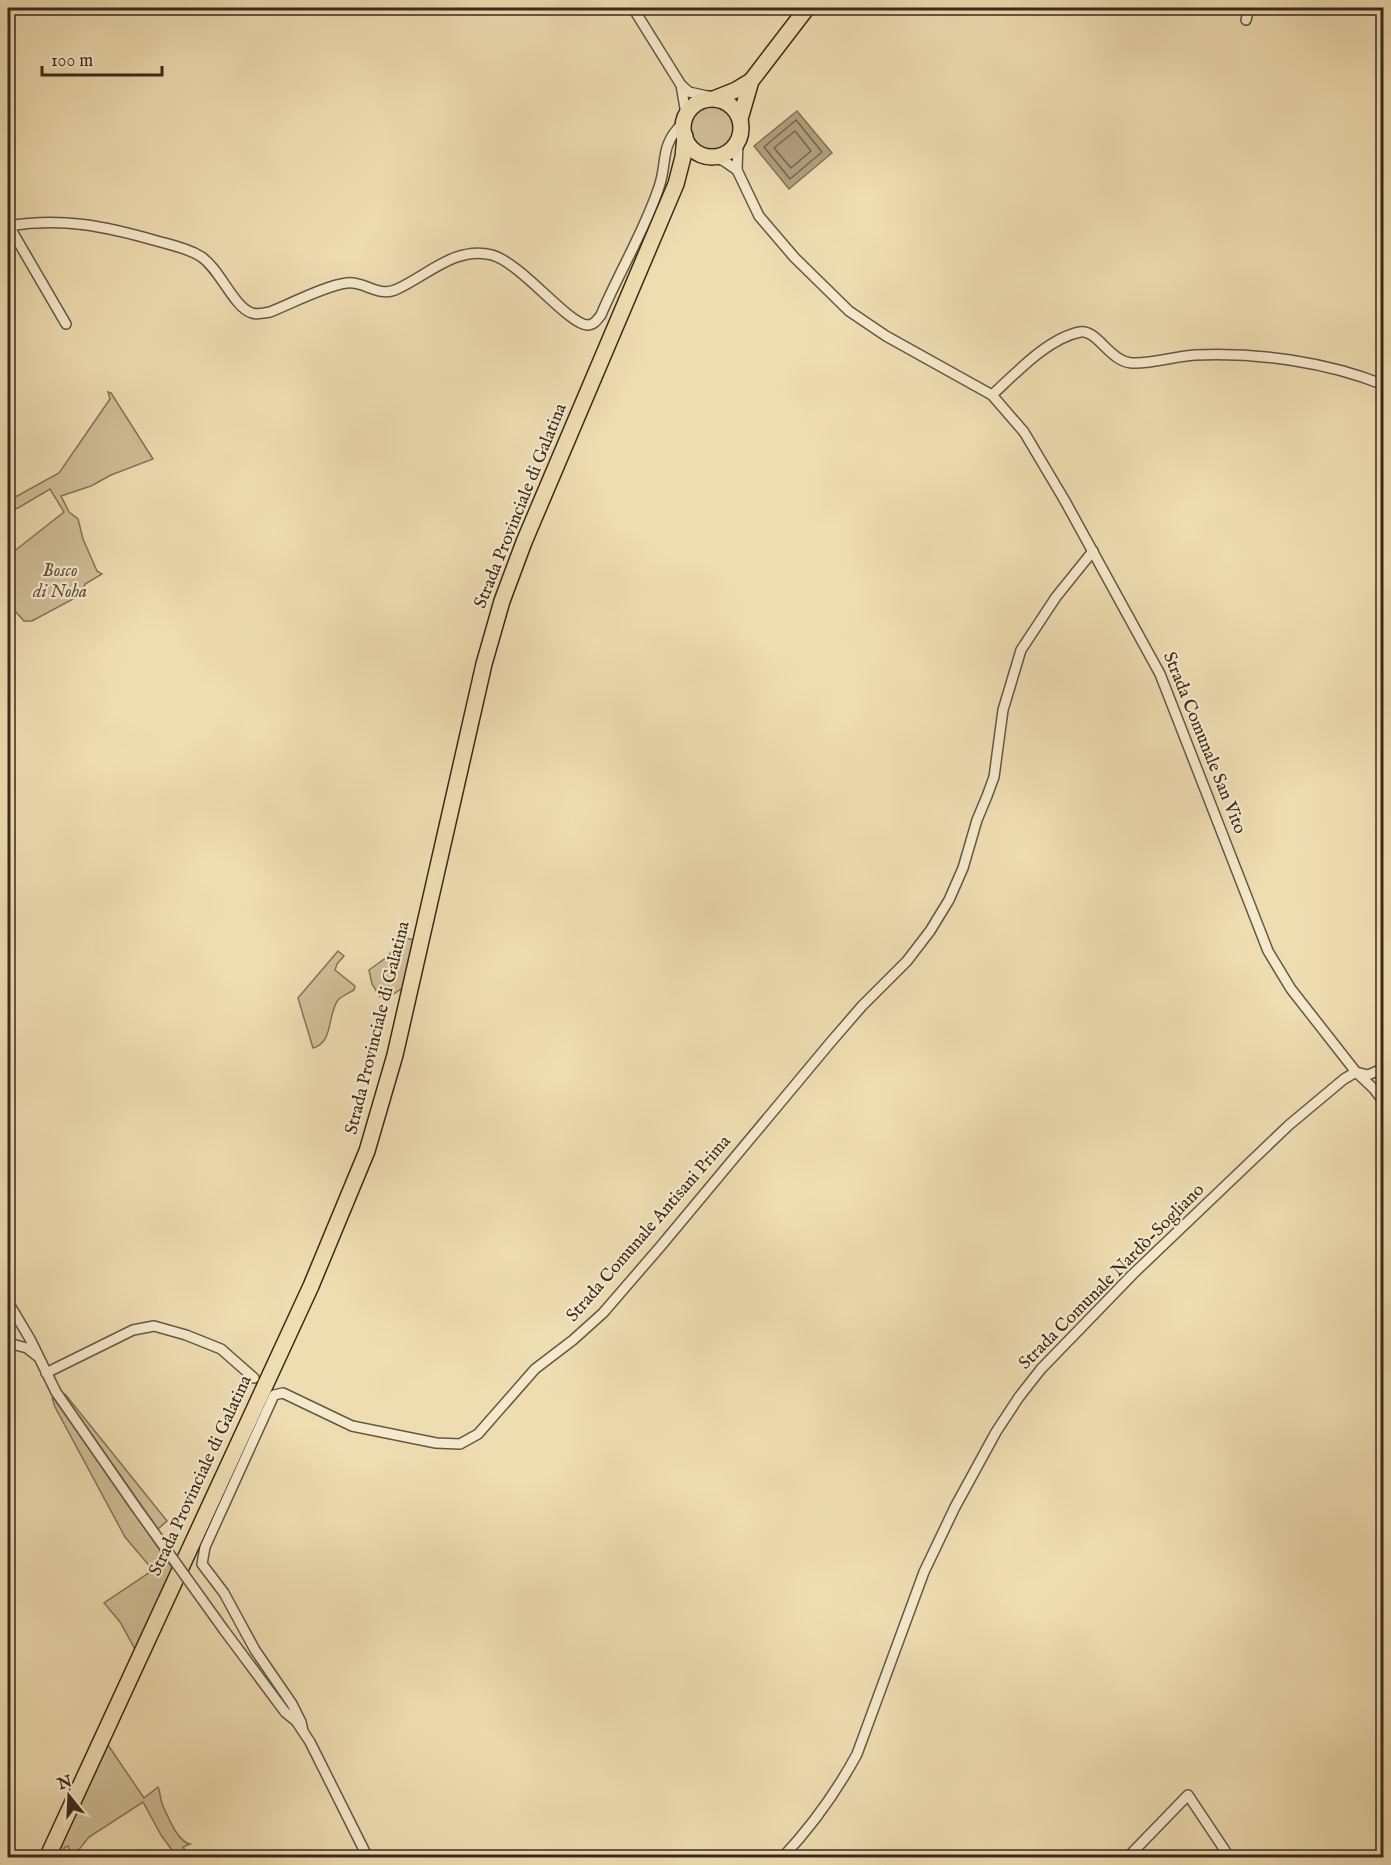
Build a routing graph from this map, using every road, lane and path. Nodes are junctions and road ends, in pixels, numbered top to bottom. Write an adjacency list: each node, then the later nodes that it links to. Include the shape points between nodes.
1 (633, 8): 6 (street)
2 (807, 8): 5 (main road)
3 (1249, 8): 4 (street)
4 (1246, 20)
5 (751, 81): 7 (main road); 8 (main road)
6 (681, 85): 7 (street, via 689,92); 9 (street)
7 (716, 98): 8 (main road, via 735,109); 9 (main road, via 694,105)
8 (740, 119): 10 (main road)
9 (684, 125): 11 (main road, via 690,146); 13 (main road, Strada Provinciale di Galatina, via 683,157); 14 (street, via 666,145 660,186 601,315 594,323 585,325 505,262 482,253 450,260 394,290 378,291 348,283 258,314 246,310 201,256 184,249 88,224)
10 (738, 142): 11 (main road, Strada Provinciale di Galatina, via 721,155); 12 (street)
11 (709, 156): 12 (street); 13 (main road, Strada Provinciale di Galatina, via 690,168)
12 (737, 170): 17 (street, via 759,216 849,311)
13 (676, 184): 28 (main road, Strada Provinciale di Galatina, via 502,602 484,664 395,1055 367,1151 306,1297)
14 (8, 226): 15 (street)
15 (66, 324)
16 (1383, 385): 17 (street, via 1336,370 1248,354 1193,355 1131,363 1113,356 1094,336 1083,331 1066,335)
17 (992, 395): 18 (street, Strada Comunale San Vito, via 1024,432)
18 (1092, 550): 20 (street, Strada Comunale San Vito, via 1160,674 1268,951 1291,989); 27 (street, Strada Comunale Antisani Prima, via 1021,650 1003,710 994,777 963,868 930,931 603,1313 535,1369 478,1434 460,1444 352,1426 283,1393 274,1395 201,1559 292,1704)
19 (1383, 1068): 20 (street, Strada Comunale Nardò-Sogliano, via 1368,1075)
20 (1356, 1072): 21 (street, Strada Comunale San Vito); 30 (street, Strada Comunale Nardò-Sogliano, via 1289,1125 1133,1274 1019,1397 955,1507 924,1572 858,1754 814,1820)
21 (1383, 1102)
22 (8, 1302): 24 (street)
23 (8, 1343): 24 (street, via 27,1348)
24 (38, 1358): 25 (street)
25 (46, 1373): 26 (street, via 133,1329 154,1326 220,1349); 27 (street, bridge, via 224,1630)
26 (254, 1378)
27 (303, 1731): 29 (street)
28 (47, 1857)
29 (368, 1857)
30 (782, 1857)
31 (1127, 1857): 32 (street, via 1188,1795)
32 (1230, 1857)

